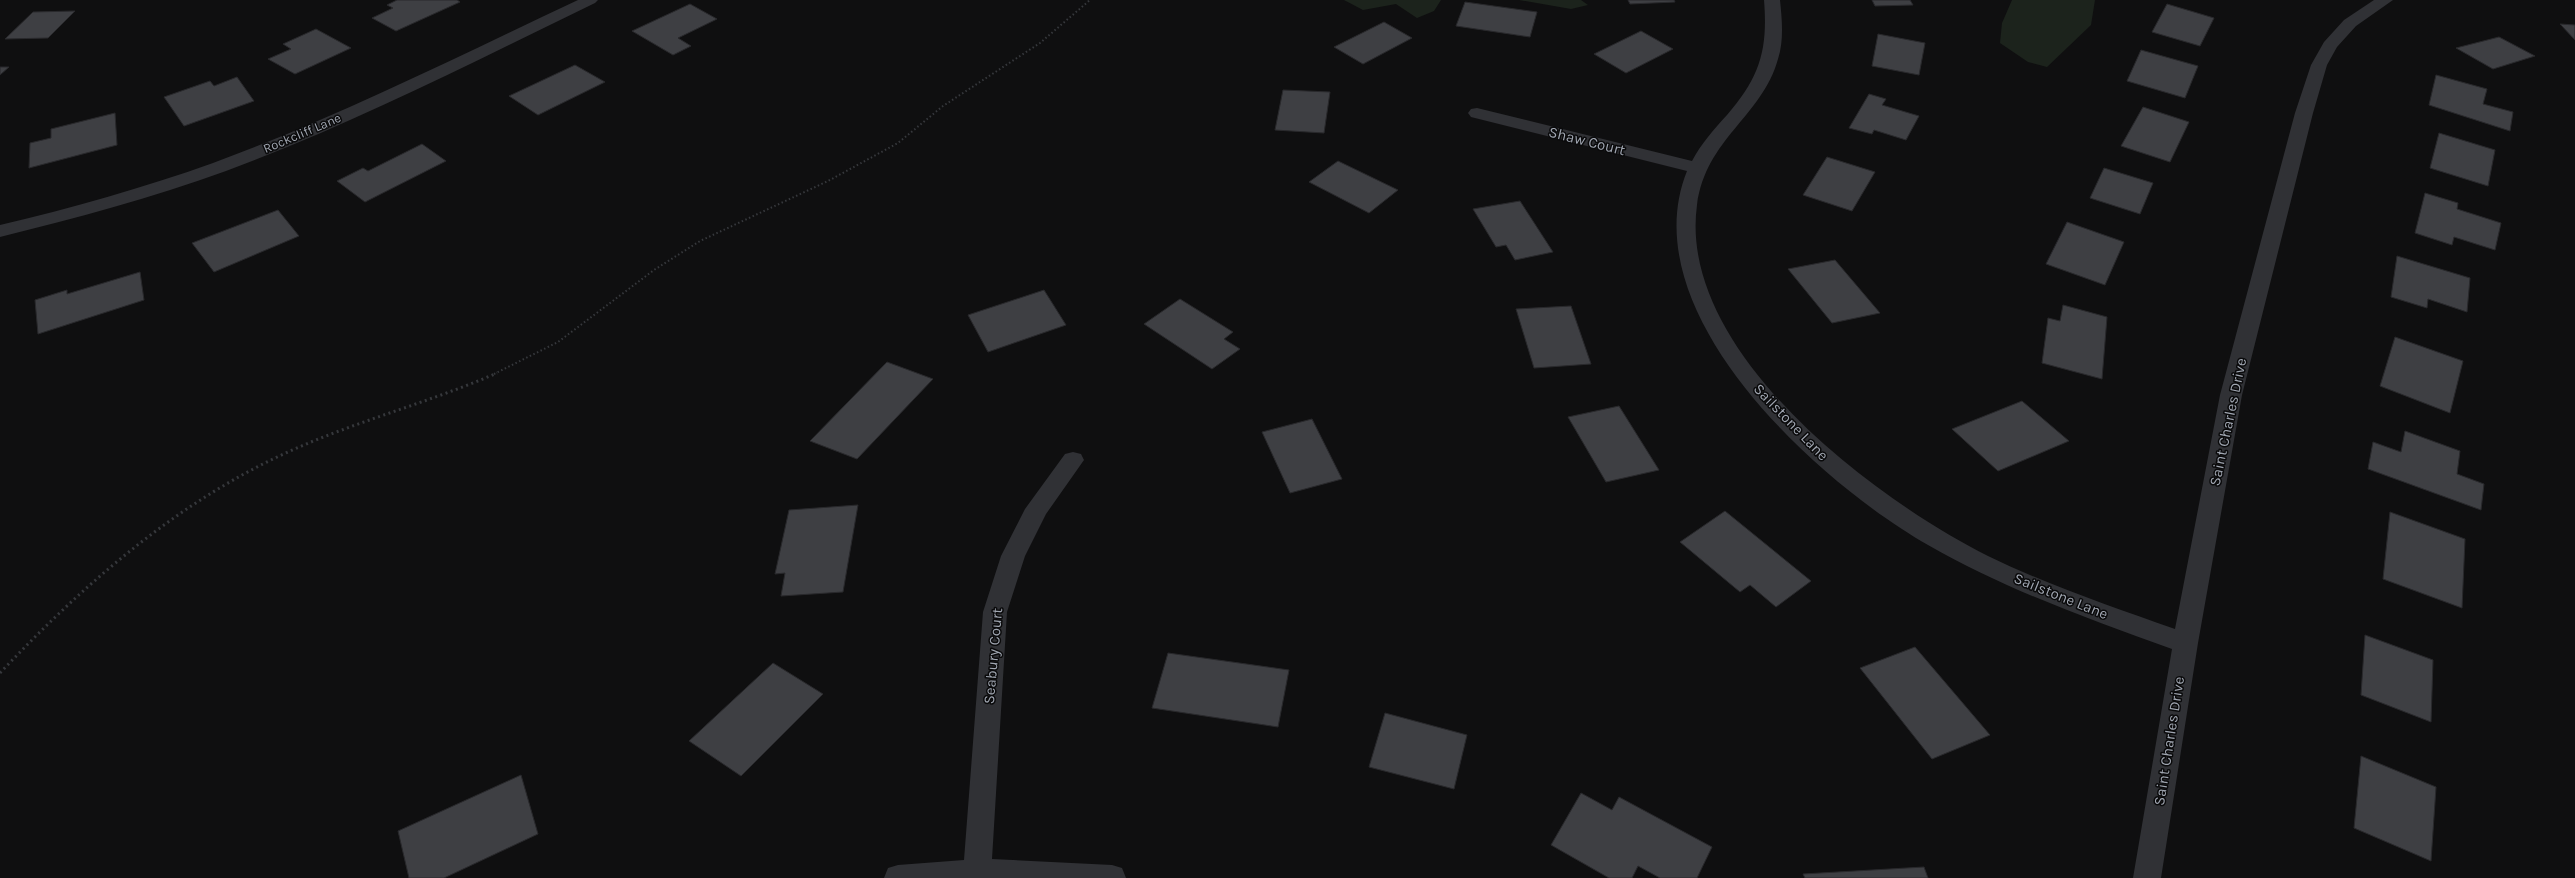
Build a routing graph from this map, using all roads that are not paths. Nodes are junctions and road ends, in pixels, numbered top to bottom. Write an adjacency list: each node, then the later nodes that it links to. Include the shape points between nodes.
1 (590, 0): 6 (street, Rockcliff Lane, via 336,119 251,155 157,189 64,216)
2 (1772, 0): 5 (street, Sailstone Lane, via 1775,32 1769,64 1752,97)
3 (2385, 0): 8 (street, Saint Charles Drive, via 2350,23 2330,45 2319,65 2231,395)
4 (1477, 113): 5 (street, Shaw Court)
5 (1697, 168): 8 (street, Sailstone Lane, via 1686,225 1690,266 1709,320 1732,358 1772,407 1832,464 1905,519 1977,562 2065,601)
6 (0, 231)
7 (1073, 460): 9 (street, Seabury Court, via 1037,509 1013,556 995,612)
8 (2185, 643): 12 (street, Saint Charles Drive)
9 (977, 872): 10 (street); 11 (street)
10 (898, 878)
11 (1112, 878)
12 (2147, 878)

